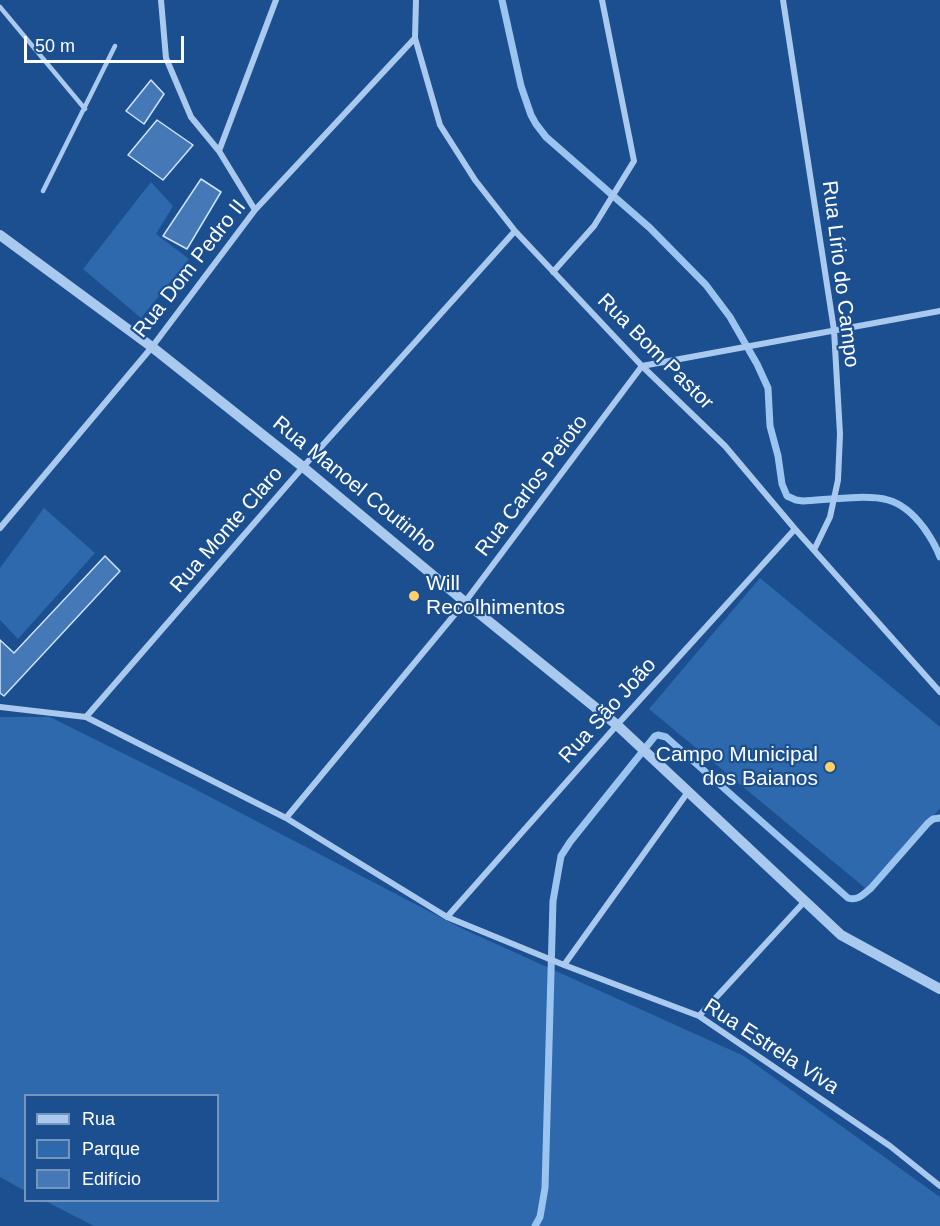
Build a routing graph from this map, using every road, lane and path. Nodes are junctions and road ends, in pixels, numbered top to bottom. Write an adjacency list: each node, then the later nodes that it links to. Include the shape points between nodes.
1 (161, 0): 10 (street, via 166,58 191,117)
2 (276, 0): 10 (street)
3 (416, 0): 7 (street, Rua Bom Pastor)
4 (602, 0): 15 (street, via 634,161 594,226)
5 (783, 0): 17 (street, Rua Lírio do Campo)
6 (0, 7): 9 (lane)
7 (415, 38): 12 (street, Rua Dom Pedro II); 13 (street, Rua Bom Pastor, via 440,125 475,180)
8 (115, 46): 9 (lane)
9 (84, 109): 11 (lane)
10 (219, 151): 12 (street)
11 (43, 191)
12 (255, 210): 18 (street, Rua Dom Pedro II)
13 (515, 231): 15 (street, Rua Bom Pastor); 20 (street, Rua Monte Claro)
14 (0, 235): 18 (street, Rua Manoel Coutinho)
15 (553, 272): 19 (street, Rua Bom Pastor)
16 (940, 311): 17 (street)
17 (834, 330): 19 (street); 23 (street, Rua Lírio do Campo, via 840,434 838,480 830,517)
18 (152, 347): 20 (street, Rua Manoel Coutinho); 21 (street, Rua Dom Pedro II)
19 (642, 366): 22 (street, Rua Bom Pastor, via 725,446); 24 (street, Rua Carlos Peioto)
20 (303, 467): 24 (street, Rua Manoel Coutinho); 27 (street, Rua Monte Claro)
21 (0, 528)
22 (795, 529): 23 (street, Rua Bom Pastor); 28 (street, Rua São João)
23 (814, 550): 25 (street, Rua Bom Pastor)
24 (465, 602): 28 (street, Rua Manoel Coutinho); 30 (street, Rua Carlos Peioto)
25 (940, 692)
26 (0, 707): 27 (street)
27 (86, 717): 30 (street, Rua Estrela Viva)
28 (616, 725): 29 (street, Rua Manoel Coutinho); 32 (street, Rua São João)
29 (688, 792): 31 (street, Rua Manoel Coutinho); 33 (street)
30 (286, 818): 32 (street, Rua Estrela Viva)
31 (806, 901): 34 (street, Rua Manoel Coutinho, via 841,935); 35 (street)
32 (447, 917): 33 (street, Rua Estrela Viva)
33 (564, 965): 35 (street, Rua Estrela Viva)
34 (940, 989)
35 (699, 1016): 36 (street, Rua Estrela Viva, via 890,1146)
36 (940, 1186)

